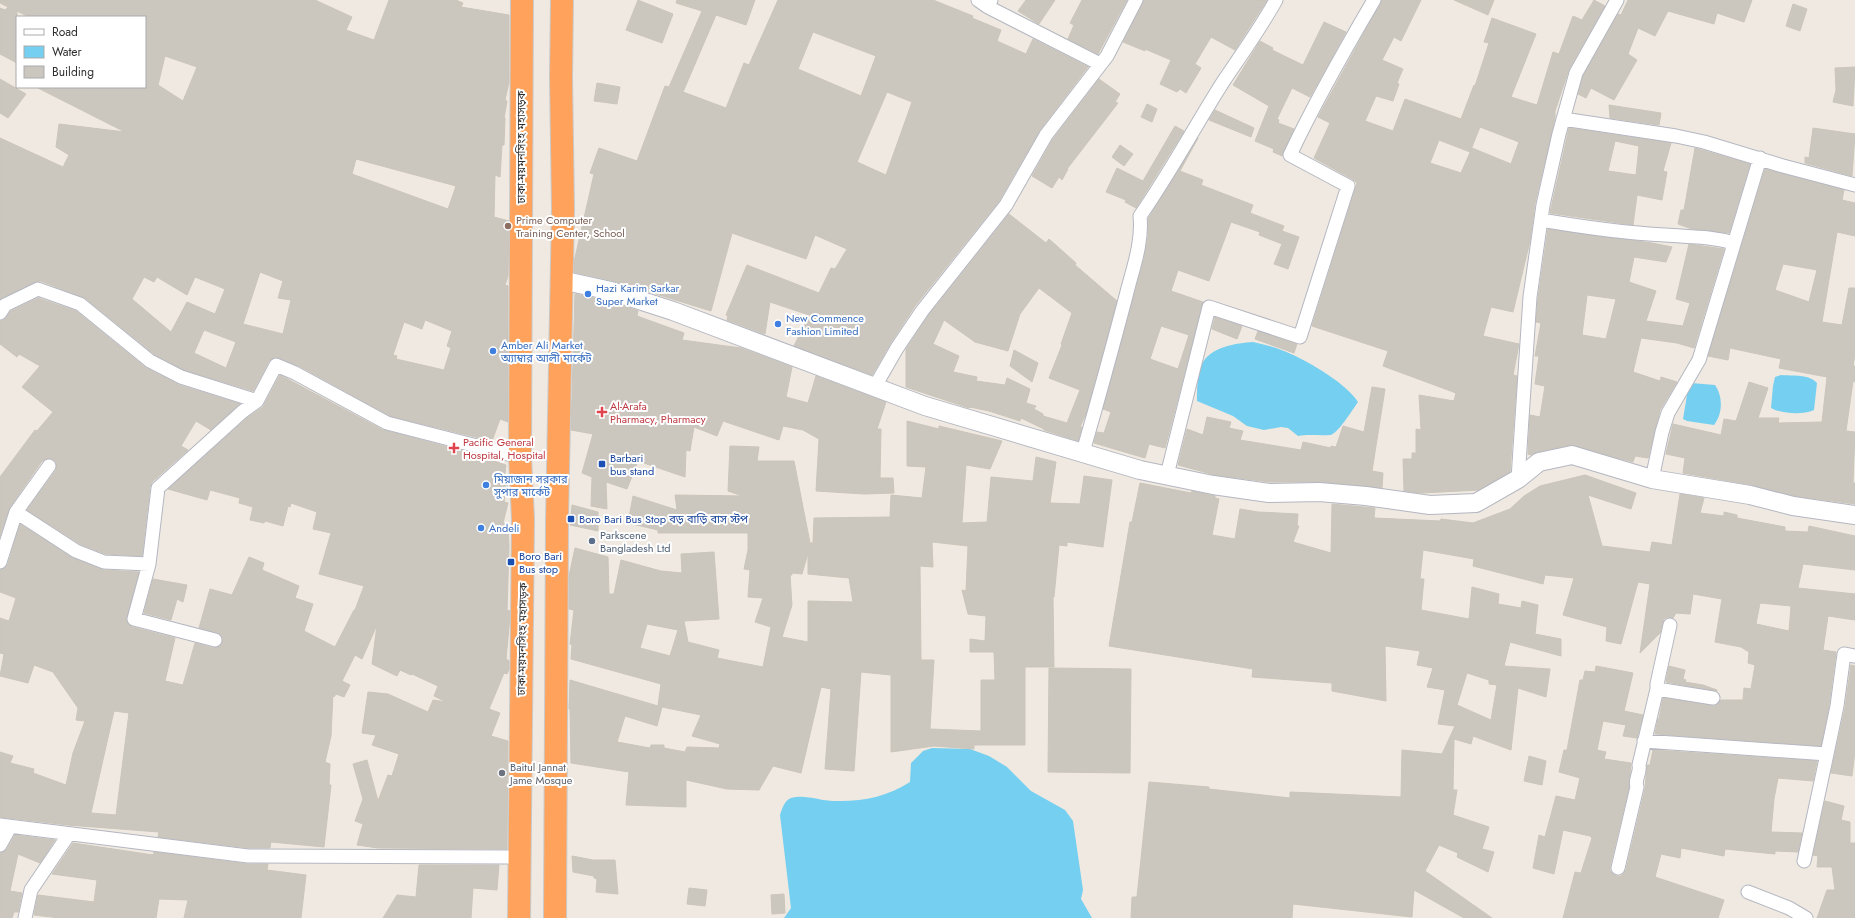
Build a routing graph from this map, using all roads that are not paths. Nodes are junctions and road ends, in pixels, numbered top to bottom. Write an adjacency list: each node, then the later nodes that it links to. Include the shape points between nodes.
1 (522, 0): 19 (highway, ঢাকা-ময়মনসিংহ মহাসড়ক)
2 (562, 0): 14 (highway)
3 (1136, 0): 8 (street, via 1107,56)
4 (1276, 0): 18 (street, via 1140,216 1141,229 1135,260)
5 (1374, 0): 21 (street, via 1340,57 1290,155 1348,186 1300,336 1209,307)
6 (1617, 0): 9 (street, via 1576,73)
7 (986, 2): 8 (street)
8 (1100, 64): 16 (street, via 1046,135 1006,205 922,310)
9 (1563, 119): 10 (street, via 1676,136); 12 (street)
10 (1760, 158): 11 (street); 13 (street)
11 (1855, 185)
12 (1541, 220): 13 (street, via 1665,235 1709,236); 22 (street, via 1530,297)
13 (1734, 243): 23 (street, via 1699,360 1668,413)
14 (561, 280): 16 (street, via 611,291 673,311); 44 (highway, via 556,521)
15 (0, 312): 17 (street, via 5,305 38,289 80,304 150,361 181,377)
16 (874, 388): 18 (street, via 925,406)
17 (257, 401): 19 (street, via 276,366 295,373 387,423); 27 (street, via 158,488)
18 (1083, 452): 21 (street, via 1140,470)
19 (520, 457): 38 (highway, ঢাকা-ময়মনসিংহ মহাসড়ক, via 523,519)
20 (49, 466): 24 (street)
21 (1167, 475): 22 (street, via 1269,493 1319,492 1430,505 1476,503)
22 (1518, 479): 23 (street, via 1539,462 1572,455)
23 (1652, 480): 25 (street)
24 (16, 512): 26 (street); 27 (street, via 76,551 104,562)
25 (1855, 515)
26 (0, 562)
27 (150, 564): 29 (street, via 134,619)
28 (1670, 625): 31 (street)
29 (215, 640)
30 (1855, 656): 34 (street, via 1844,654)
31 (1658, 689): 32 (street); 33 (street)
32 (1713, 698)
33 (1644, 741): 34 (street); 40 (street, via 1637,787)
34 (1827, 754): 39 (street)
35 (5, 826): 36 (street); 37 (street)
36 (69, 834): 38 (street, via 248,856); 42 (street, via 31,890)
37 (0, 845)
38 (519, 857): 43 (highway, ঢাকা-ময়মনসিংহ মহাসড়ক)
39 (1804, 861)
40 (1618, 868)
41 (1748, 892): 45 (street, via 1789,908)
42 (25, 918)
43 (518, 918)
44 (555, 918)
45 (1806, 918)

